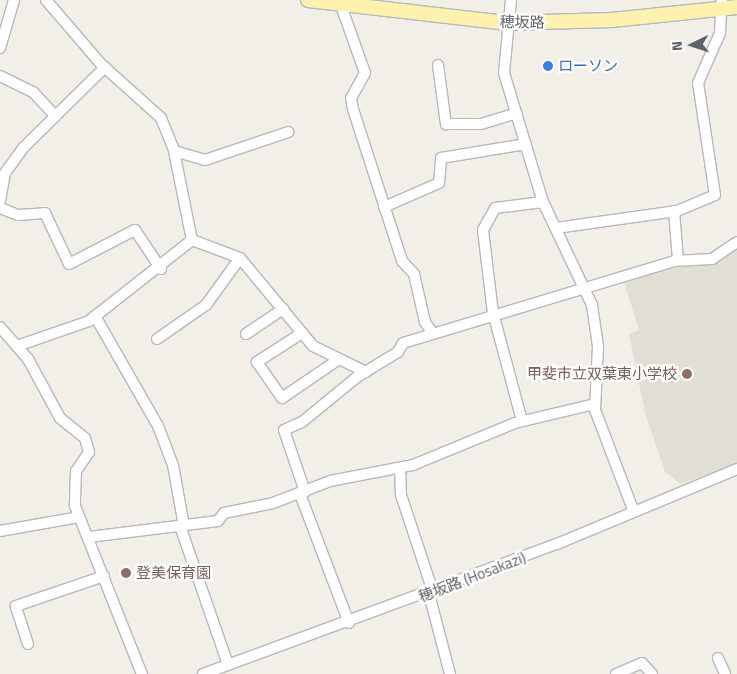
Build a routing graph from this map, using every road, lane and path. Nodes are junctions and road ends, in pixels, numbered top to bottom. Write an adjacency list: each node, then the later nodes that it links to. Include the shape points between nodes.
1 (14, 0): 9 (street)
2 (46, 0): 11 (street)
3 (308, 0): 5 (main road, 穂坂路)
4 (511, 0): 8 (street)
5 (339, 2): 8 (main road, 穂坂路); 20 (street, via 365,73 351,98)
6 (720, 5): 7 (main road, 穂坂路); 8 (main road, 穂坂路, via 612,20); 22 (street, via 720,32 698,83 717,188 707,200)
7 (737, 7)
8 (506, 23): 13 (street, via 502,61)
9 (0, 48)
10 (438, 65): 13 (street, via 446,124 481,124)
11 (105, 67): 14 (street); 17 (street, via 161,118)
12 (0, 76): 14 (street, via 33,92)
13 (516, 112): 16 (street)
14 (56, 116): 18 (street, via 6,173)
15 (288, 132): 17 (street, via 205,160)
16 (526, 144): 19 (street); 20 (street, via 441,158 439,183)
17 (174, 151): 24 (street)
18 (0, 201)
19 (543, 202): 23 (street); 31 (street, via 495,208 483,230)
20 (384, 207): 34 (street, via 402,261 418,282 425,322)
21 (0, 208): 28 (street, via 18,215 45,213 69,264 136,230)
22 (674, 211): 23 (street); 27 (street)
23 (556, 228): 29 (street)
24 (192, 240): 26 (street); 28 (street)
25 (737, 242): 27 (street, via 712,259)
26 (240, 258): 30 (street); 37 (street, via 206,305)
27 (678, 260): 29 (street)
28 (161, 269): 32 (street)
29 (583, 286): 31 (street); 41 (street, via 592,305 598,346)
30 (284, 309): 35 (street); 36 (street)
31 (494, 313): 34 (street); 42 (street)
32 (95, 316): 38 (street); 48 (street, via 158,426 173,465)
33 (0, 327): 38 (street)
34 (432, 332): 40 (street, via 403,343 398,352)
35 (302, 333): 39 (street, via 313,346); 39 (street, via 257,362 282,398)
36 (246, 334)
37 (157, 339)
38 (17, 346): 47 (street, via 60,418 85,438 89,452 74,483)
39 (339, 359): 40 (street)
40 (366, 372): 45 (street, via 302,422 284,430)
41 (595, 404): 42 (street); 46 (street)
42 (522, 421): 43 (street)
43 (400, 468): 45 (street, via 330,481); 52 (street, via 400,495)
44 (737, 469): 46 (street, 穂坂路 (Hosakazi))
45 (302, 493): 48 (street, via 224,513 218,521); 53 (street)
46 (634, 512): 52 (street, 穂坂路 (Hosakazi))
47 (79, 516): 49 (street); 50 (street)
48 (182, 526): 50 (street); 56 (street)
49 (0, 531)
50 (90, 538): 51 (street)
51 (104, 576): 54 (street, via 16,606); 57 (street)
52 (431, 593): 53 (street, 穂坂路 (Hosakazi)); 59 (street)
53 (349, 622): 56 (street, 穂坂路 (Hosakazi))
54 (28, 644)
55 (718, 658): 62 (street)
56 (228, 665): 58 (street, 穂坂路 (Hosakazi))
57 (142, 674)
58 (203, 674)
59 (450, 674)
60 (616, 674): 61 (street, via 642,663)
61 (652, 674)
62 (725, 674)

